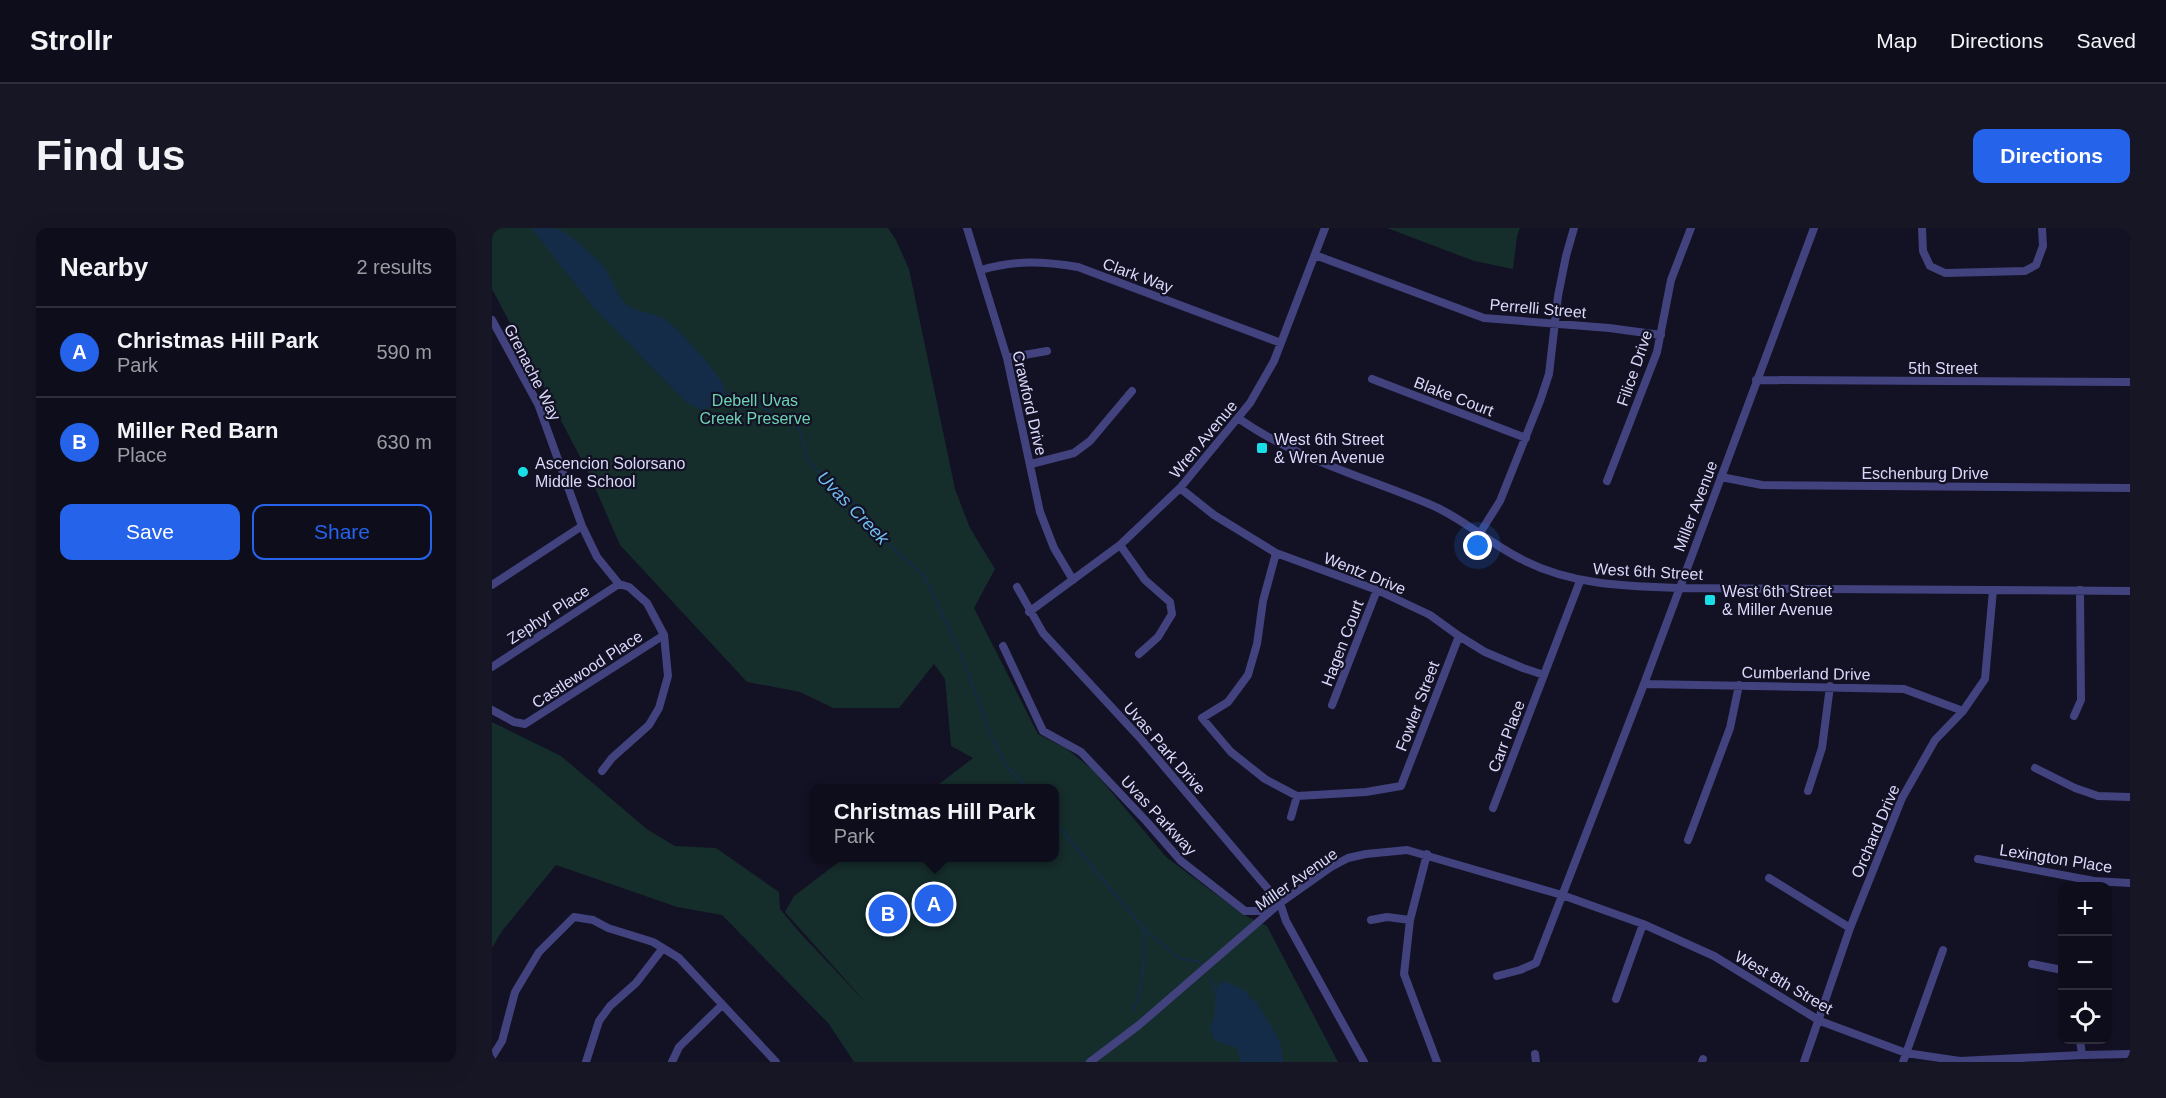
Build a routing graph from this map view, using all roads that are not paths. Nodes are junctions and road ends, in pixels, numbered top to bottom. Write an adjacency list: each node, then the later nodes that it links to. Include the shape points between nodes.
1 (968, 228): 9 (street, Crawford Drive)
2 (1325, 228): 8 (street, Wren Avenue)
3 (1574, 228): 11 (street)
4 (1691, 228): 12 (street, Filice Drive, via 1671,280)
5 (1814, 228): 17 (street, Miller Avenue)
6 (1922, 228): 7 (street, via 1923,251 1930,266 1945,273 2025,271 2036,265 2043,246)
7 (2042, 228)
8 (1315, 255): 11 (street, Perrelli Street, via 1484,318); 13 (street, Wren Avenue)
9 (981, 270): 13 (street, Clark Way, via 1021,261 1078,267); 15 (street, Crawford Drive)
10 (492, 320): 27 (street, Grenache Way, via 538,404)
11 (1554, 324): 12 (street, Perrelli Street); 21 (street, via 1549,374)
12 (1661, 335): 24 (street, Filice Drive)
13 (1281, 343): 20 (street, Wren Avenue, via 1261,387)
14 (1047, 351): 15 (street)
15 (1006, 358): 22 (street, Crawford Drive)
16 (1372, 379): 21 (street, Blake Court)
17 (1756, 380): 18 (street, 5th Street); 23 (street, Miller Avenue)
18 (2130, 382)
19 (1132, 391): 22 (street, via 1090,441 1074,453)
20 (1238, 418): 25 (street, Wren Avenue); 28 (street, West 6th Street, via 1286,448 1438,507)
21 (1526, 438): 28 (street, via 1496,509)
22 (1031, 464): 31 (street, Crawford Drive, via 1040,512 1054,548)
23 (1721, 477): 26 (street, Eschenburg Drive, via 1762,485); 36 (street, Miller Avenue)
24 (1607, 481)
25 (1180, 488): 29 (street, Wren Avenue); 30 (street, Wentz Drive, via 1214,515)
26 (2130, 488)
27 (582, 526): 33 (street, Grenache Way, via 597,556); 34 (street)
28 (1480, 533): 32 (street, West 6th Street, via 1524,561)
29 (1120, 545): 31 (street, Wren Avenue); 45 (street, via 1144,580 1170,602 1172,614 1158,637)
30 (1276, 553): 37 (street, Wentz Drive); 58 (street, via 1248,675 1228,702 1202,718 1231,752 1265,779)
31 (1073, 580): 41 (street, Wren Avenue)
32 (1580, 581): 36 (street, West 6th Street); 47 (street, Carr Place)
33 (619, 584): 42 (street, Grenache Way, via 629,587 647,603); 46 (street, Zephyr Place)
34 (492, 585)
35 (1017, 587): 41 (street, Uvas Park Drive)
36 (1678, 588): 38 (street, West 6th Street); 48 (street, Miller Avenue)
37 (1377, 590): 43 (street, Wentz Drive, via 1430,615); 51 (street, Hagen Court)
38 (1993, 590): 39 (street, West 6th Street); 53 (street, Orchard Drive, via 1985,679)
39 (2080, 590): 40 (street, West 6th Street); 54 (street, via 2081,700)
40 (2130, 591)
41 (1029, 612): 68 (street, Uvas Park Drive, via 1043,633 1140,738)
42 (664, 635): 52 (street, Castlewood Place, via 525,724); 56 (street, Grenache Way, via 668,676 659,708 649,725)
43 (1459, 636): 47 (street, Wentz Drive, via 1485,652); 58 (street, Fowler Street, via 1401,786)
44 (1003, 646): 68 (street, Uvas Parkway, via 1043,731 1081,752 1181,861 1245,911 1260,911)
45 (1139, 654)
46 (492, 667)
47 (1544, 675): 60 (street, Carr Place)
48 (1644, 684): 49 (street, Cumberland Drive); 67 (street, Miller Avenue)
49 (1739, 685): 50 (street, Cumberland Drive); 62 (street, via 1730,728)
50 (1830, 686): 53 (street, Cumberland Drive, via 1904,689); 57 (street, via 1822,748)
51 (1332, 705)
52 (492, 710)
53 (1963, 711): 72 (street, Orchard Drive, via 1935,740 1902,798)
54 (2074, 716)
55 (2035, 768): 59 (street, via 2098,796)
56 (602, 771)
57 (1808, 791)
58 (1297, 796): 61 (street)
59 (2130, 797)
60 (1493, 808)
61 (1292, 817)
62 (1688, 840)
63 (1427, 854): 67 (street, Miller Avenue); 68 (street, Miller Avenue, via 1387,850 1348,858); 70 (street)
64 (1978, 859): 66 (street, Lexington Place, via 2094,881)
65 (1769, 878): 72 (street)
66 (2130, 883)
67 (1562, 895): 71 (street, Miller Avenue); 77 (street, via 1536,963)
68 (1280, 903): 89 (street, Miller Avenue, via 1139,1025); 90 (street, via 1286,921)
69 (1371, 920): 70 (street)
70 (1410, 920): 91 (street, via 1404,974)
71 (1643, 924): 78 (street); 80 (street, West 8th Street, via 1714,956)
72 (1850, 928): 80 (street, Orchard Drive)
73 (663, 948): 79 (street, via 679,958); 85 (street, via 593,920 574,917 539,952 515,992 502,1041); 87 (street, via 599,1021)
74 (1943, 950): 82 (street)
75 (2032, 964): 76 (street)
76 (2058, 969)
77 (1497, 976)
78 (1616, 999)
79 (722, 1005): 86 (street); 88 (street, via 679,1047)
80 (1820, 1021): 82 (street, West 8th Street); 92 (street, Orchard Drive)
81 (2081, 1044): 84 (street)
82 (1906, 1053): 84 (street, West 8th Street, via 1960,1061); 93 (street)
83 (2130, 1054): 84 (street, West 8th Street)
84 (2082, 1055)
85 (492, 1057)
86 (771, 1061)
87 (586, 1062)
88 (672, 1062)
89 (1090, 1062)
90 (1364, 1062)
91 (1437, 1062)
92 (1804, 1062)
93 (1903, 1062)

